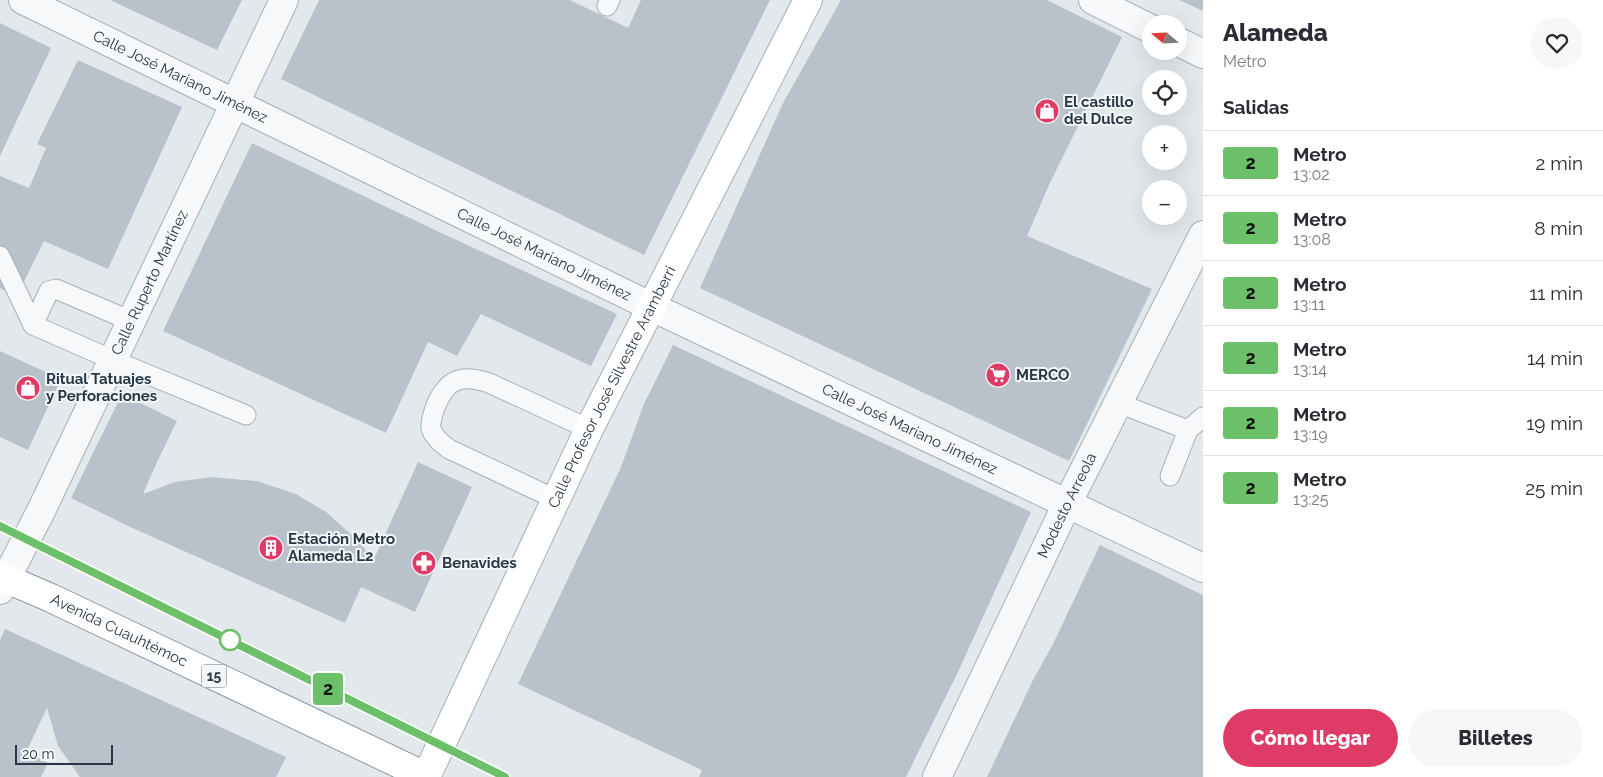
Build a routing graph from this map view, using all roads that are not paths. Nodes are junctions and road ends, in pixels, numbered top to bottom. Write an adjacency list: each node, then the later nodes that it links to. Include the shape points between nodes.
1 (23, 0): 8 (street, Calle José Mariano Jiménez)
2 (284, 0): 8 (street, Calle Ruperto Martínez)
3 (808, 0): 11 (main road, Calle Profesor José Silvestre Aramberri)
4 (1093, 0): 5 (street)
5 (1142, 24)
6 (1188, 46): 7 (street)
7 (1203, 54)
8 (235, 105): 11 (street, Calle José Mariano Jiménez); 12 (street, Calle Ruperto Martínez)
9 (1203, 235): 15 (street, Modesto Arreola)
10 (0, 256): 13 (lane)
11 (652, 307): 18 (main road, Calle Profesor José Silvestre Aramberri); 22 (street, Calle José Mariano Jiménez)
12 (132, 321): 13 (lane, via 52,289); 14 (street, Calle Ruperto Martínez)
13 (34, 325): 14 (lane)
14 (113, 360): 16 (lane); 24 (street, Calle Ruperto Martínez, via 41,512)
15 (1118, 403): 19 (lane); 22 (street, Modesto Arreola)
16 (246, 415)
17 (1203, 417): 19 (lane)
18 (590, 429): 21 (main road, Calle Profesor José Silvestre Aramberri); 21 (lane, via 473,378 451,383 440,395 431,428 448,449)
19 (1188, 430): 20 (lane)
20 (1170, 476)
21 (556, 500): 25 (main road, Calle Profesor José Silvestre Aramberri)
22 (1067, 504): 23 (street, Calle José Mariano Jiménez); 26 (street, Modesto Arreola)
23 (1203, 568)
24 (2, 581): 25 (main road, Avenida Cuauhtémoc / 15, via 51,598)
25 (427, 777)
26 (937, 777)

